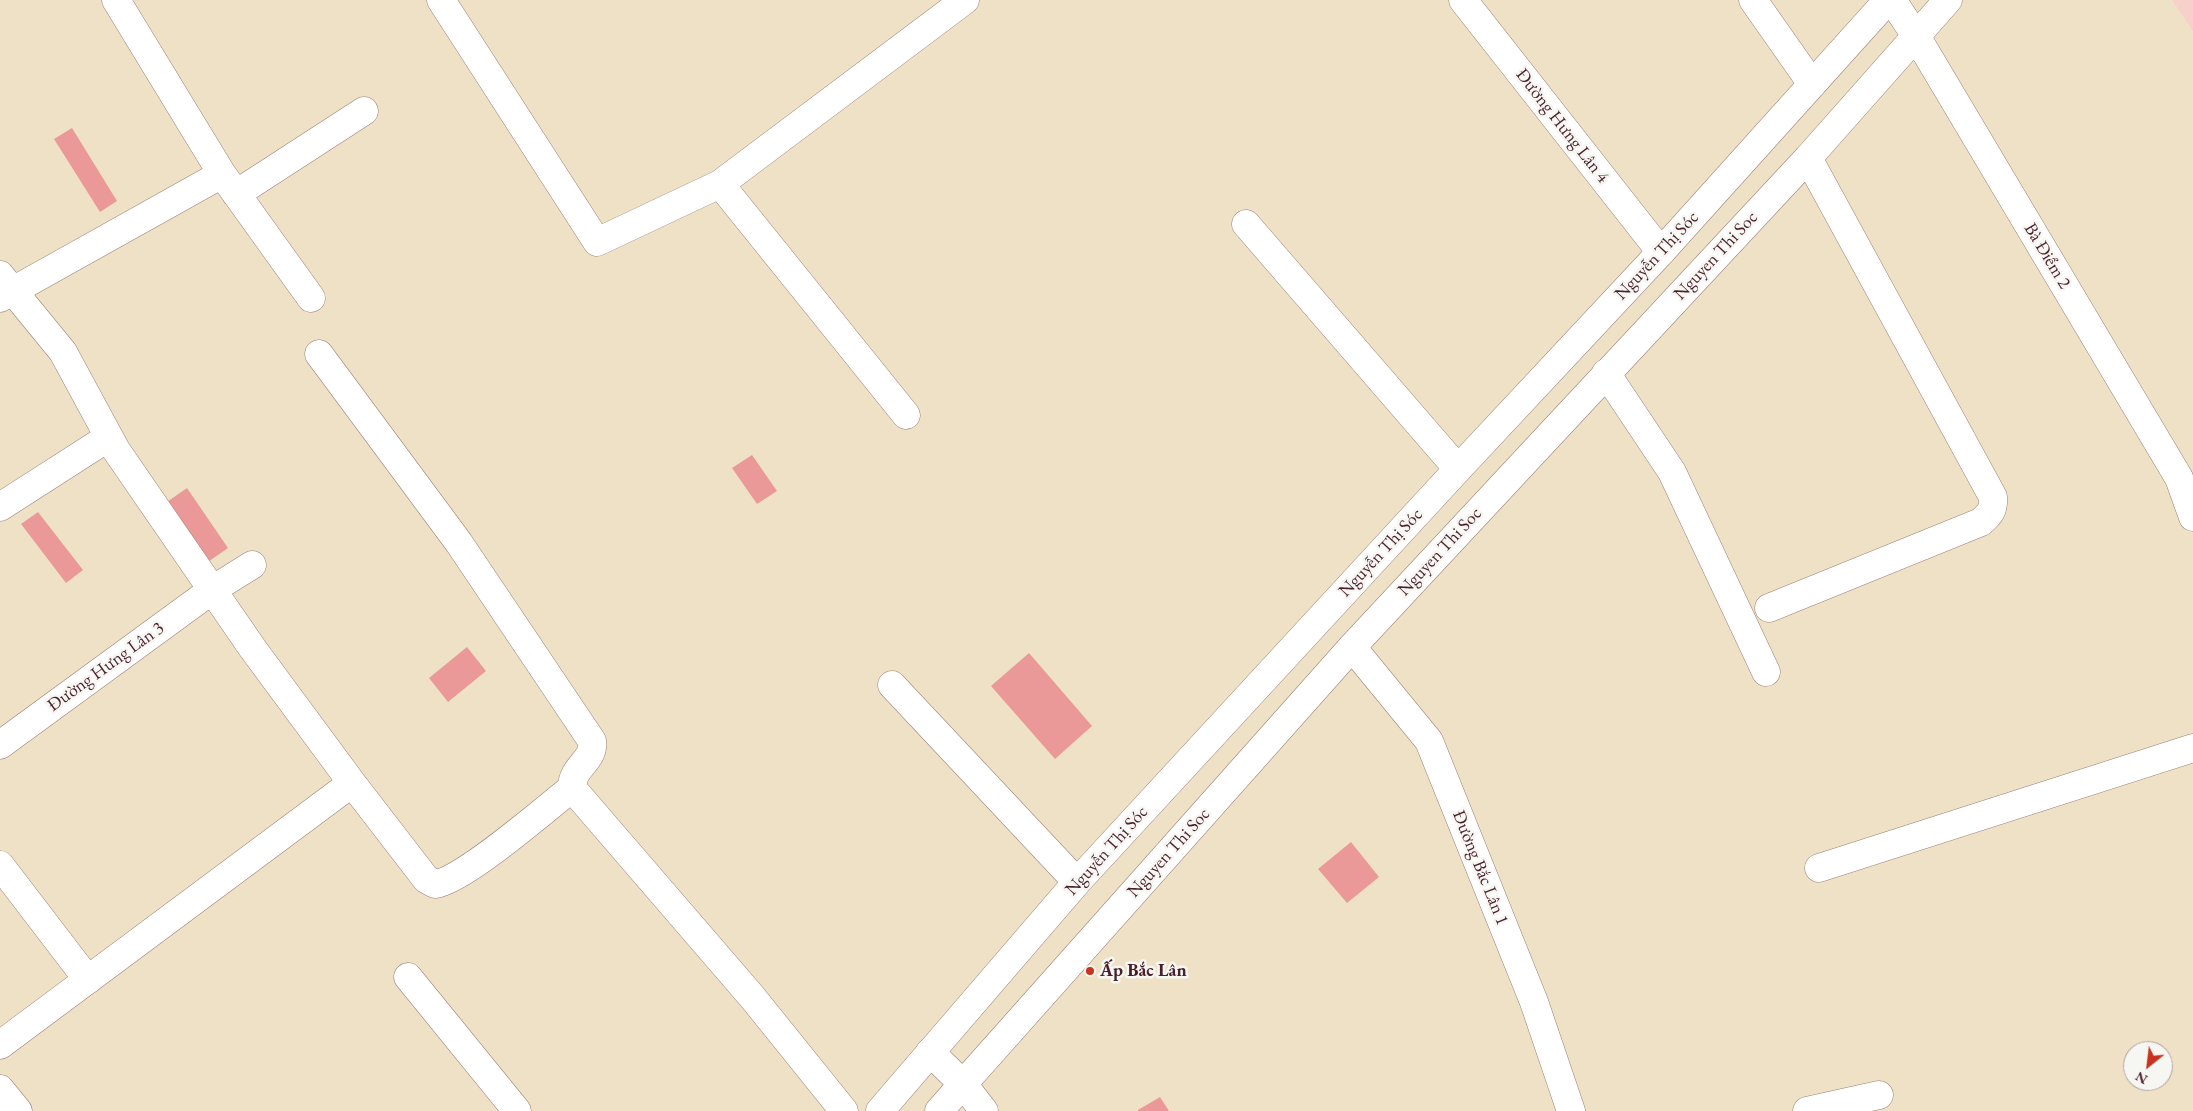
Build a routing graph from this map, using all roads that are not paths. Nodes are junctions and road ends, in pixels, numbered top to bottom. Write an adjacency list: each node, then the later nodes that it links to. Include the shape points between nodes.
1 (116, 0): 12 (street)
2 (441, 0): 13 (street, via 597,242)
3 (965, 0): 13 (street)
4 (1463, 0): 15 (street, Đường Hưng Lân 4)
5 (1752, 0): 9 (street)
6 (1890, 0): 8 (street, Bà Điểm 2); 9 (street, Nguyễn Thị Sóc)
7 (1948, 0): 8 (street, Nguyen Thi Soc)
8 (1916, 36): 11 (street, Nguyen Thi Soc); 24 (street, Bà Điểm 2, via 2179,478)
9 (1812, 84): 15 (street, Nguyễn Thị Sóc)
10 (364, 111): 12 (street)
11 (1808, 158): 19 (street, Nguyen Thi Soc); 27 (street, via 1925,370 1993,497 1994,505 1981,522)
12 (229, 184): 16 (street); 17 (street)
13 (720, 184): 20 (street)
14 (1246, 224): 22 (street)
15 (1661, 252): 22 (street, Nguyễn Thị Sóc)
16 (4, 288): 21 (street, via 63,352)
17 (311, 298)
18 (319, 354): 34 (street, via 459,542 592,741 593,749 576,770)
19 (1606, 373): 28 (street, Nguyen Thi Soc); 29 (street, via 1672,472)
20 (906, 414)
21 (110, 437): 23 (street); 26 (street)
22 (1458, 470): 37 (street, Nguyễn Thị Sóc)
23 (0, 507)
24 (2193, 517)
25 (252, 565): 26 (street, Đường Hưng Lân 3)
26 (212, 590): 31 (street, Đường Hưng Lân 3); 33 (street)
27 (1769, 608)
28 (1352, 647): 42 (street, Nguyen Thi Soc); 51 (street, Đường Bắc Lân 1, via 1429,741 1534,1002)
29 (1766, 672)
30 (892, 685): 37 (street)
31 (0, 745)
32 (2193, 748): 36 (street)
33 (352, 783): 34 (street, via 421,873 435,884 451,879 482,858); 39 (street)
34 (572, 788): 47 (street, via 753,998)
35 (0, 865): 39 (street)
36 (1819, 868)
37 (1077, 882): 41 (street, Nguyễn Thị Sóc)
38 (408, 977): 46 (street)
39 (88, 980): 40 (street)
40 (0, 1045)
41 (930, 1052): 42 (street); 48 (street, Nguyễn Thị Sóc)
42 (963, 1084): 49 (street, Nguyen Thi Soc); 50 (street)
43 (0, 1089): 45 (street)
44 (1879, 1095): 52 (street)
45 (18, 1111)
46 (517, 1111)
47 (844, 1111)
48 (880, 1111)
49 (939, 1111)
50 (984, 1111)
51 (1571, 1111)
52 (1808, 1111)

